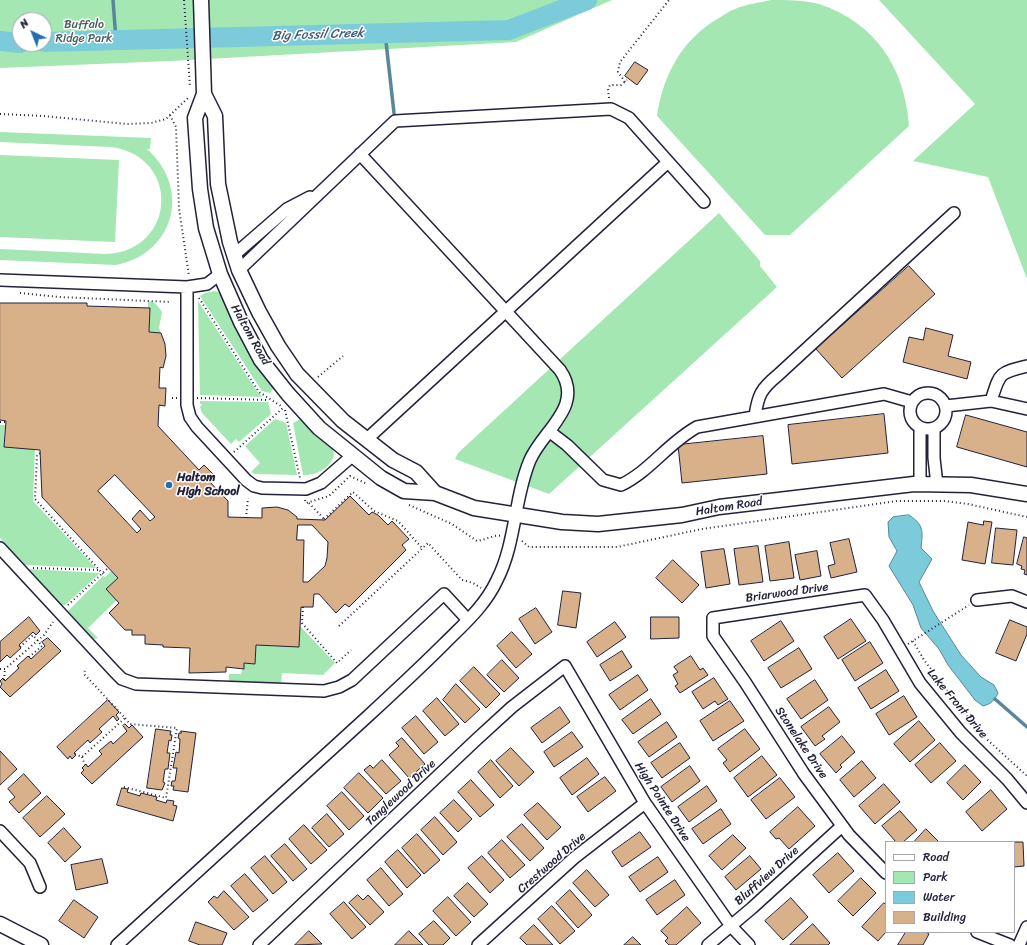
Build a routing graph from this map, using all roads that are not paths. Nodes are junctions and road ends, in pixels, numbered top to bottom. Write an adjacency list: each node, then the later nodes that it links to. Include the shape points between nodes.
1 (201, 0): 2 (main road, Haltom Road)
2 (197, 94): 8 (main road, Haltom Road, via 215,116 218,184 225,227); 10 (main road, Haltom Road, via 195,118 200,189 206,228)
3 (360, 154): 4 (street, via 395,121 611,109 629,118); 5 (street); 13 (street)
4 (668, 162): 6 (street); 13 (street)
5 (319, 192): 8 (street, via 287,209); 9 (street)
6 (704, 202)
7 (954, 213): 19 (street, via 764,386 757,400)
8 (234, 255): 9 (main road, Haltom Road); 10 (main road)
9 (239, 270): 10 (main road); 23 (main road, Haltom Road, via 278,346 298,374 343,422)
10 (220, 274): 12 (street, via 207,284); 24 (main road, Haltom Road, via 240,322 261,360 319,428)
11 (0, 280): 12 (street)
12 (187, 287): 24 (street, via 190,417 226,459 254,486 303,489 321,483)
13 (506, 311): 22 (street, via 566,379 569,387 566,406); 23 (street)
14 (1027, 366): 16 (street, via 1005,371 998,380)
15 (912, 402): 17 (street, via 918,395 930,393 942,399); 19 (street, via 884,394); 20 (street, via 910,415)
16 (992, 402): 17 (street); 18 (street)
17 (946, 406): 21 (street, via 946,417 940,426)
18 (1027, 409)
19 (755, 416): 22 (street, via 697,427 680,437 636,478 621,485 603,480)
20 (920, 428): 21 (street); 25 (street)
21 (934, 428): 26 (street)
22 (550, 432): 29 (street, via 531,458 521,486)
23 (367, 439): 24 (main road); 27 (main road, Haltom Road, via 393,460 416,472)
24 (352, 456): 27 (main road, Haltom Road, via 381,478 404,491)
25 (920, 485): 26 (main road, Haltom Road); 29 (main road, Haltom Road, via 719,507 682,515 598,524)
26 (937, 485): 28 (main road, Haltom Road, via 971,485)
27 (435, 493): 29 (main road, Haltom Road, via 474,508)
28 (1027, 494)
29 (515, 516): 35 (street, via 508,552 498,580 478,611)
30 (0, 548): 35 (street, via 115,672 122,679 136,684 324,691 339,688 352,680 444,594)
31 (865, 595): 34 (street, Briarwood Drive); 38 (street, Lake Front Drive, via 883,620 920,683 961,733)
32 (977, 600): 33 (street, via 1012,596)
33 (1027, 602)
34 (713, 618): 39 (street, Stonelake Drive, via 713,636 804,774)
35 (468, 620): 48 (street, via 409,678)
36 (565, 666): 37 (street, High Pointe Drive); 49 (street, Tanglewood Drive, via 477,739)
37 (645, 803): 44 (street, High Pointe Drive); 50 (street, Crestwood Drive, via 574,858)
38 (1027, 803)
39 (842, 826): 41 (street, Stonelake Drive); 44 (street, Bluffview Drive)
40 (0, 831): 42 (street, via 30,862)
41 (885, 872)
42 (40, 887)
43 (0, 924): 47 (main road)
44 (731, 926): 51 (street, Bluffview Drive); 52 (street, High Pointe Drive)
45 (1027, 927): 54 (street)
46 (980, 933): 53 (street)
47 (41, 945)
48 (117, 945)
49 (259, 945)
50 (478, 945)
51 (708, 945)
52 (749, 945)
53 (1010, 945)
54 (1019, 945)

